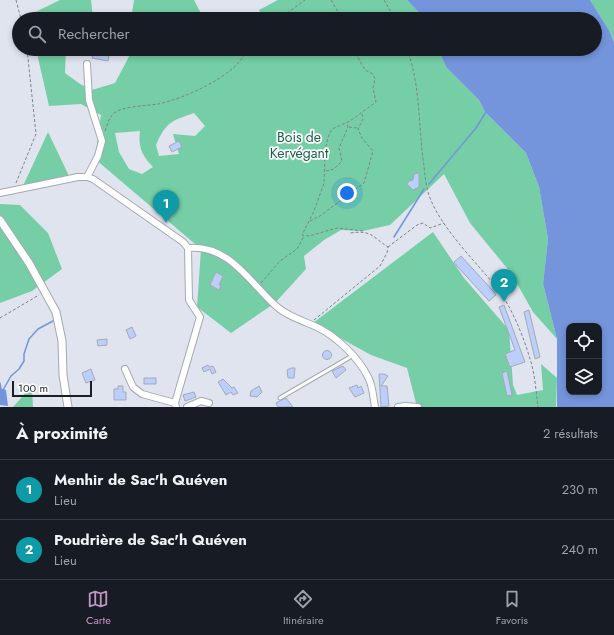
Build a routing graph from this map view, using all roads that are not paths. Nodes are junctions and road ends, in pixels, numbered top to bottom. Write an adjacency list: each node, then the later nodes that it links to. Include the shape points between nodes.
1 (87, 64): 2 (street, via 89,100 102,141 98,156)
2 (86, 176): 3 (street); 5 (street, via 183,242)
3 (0, 193)
4 (0, 220): 11 (street, via 29,263 56,312 60,323)
5 (188, 248): 6 (street, via 214,252 227,258 283,311 330,335); 10 (street, via 189,300 200,317)
6 (352, 356): 8 (lane); 13 (street, via 369,378)
7 (125, 370): 10 (street, via 133,388 142,394)
8 (280, 398)
9 (209, 403): 12 (street, via 201,401)
10 (176, 405)
11 (68, 407)
12 (187, 407)
13 (375, 407)
14 (398, 407): 15 (street)
15 (418, 407)

